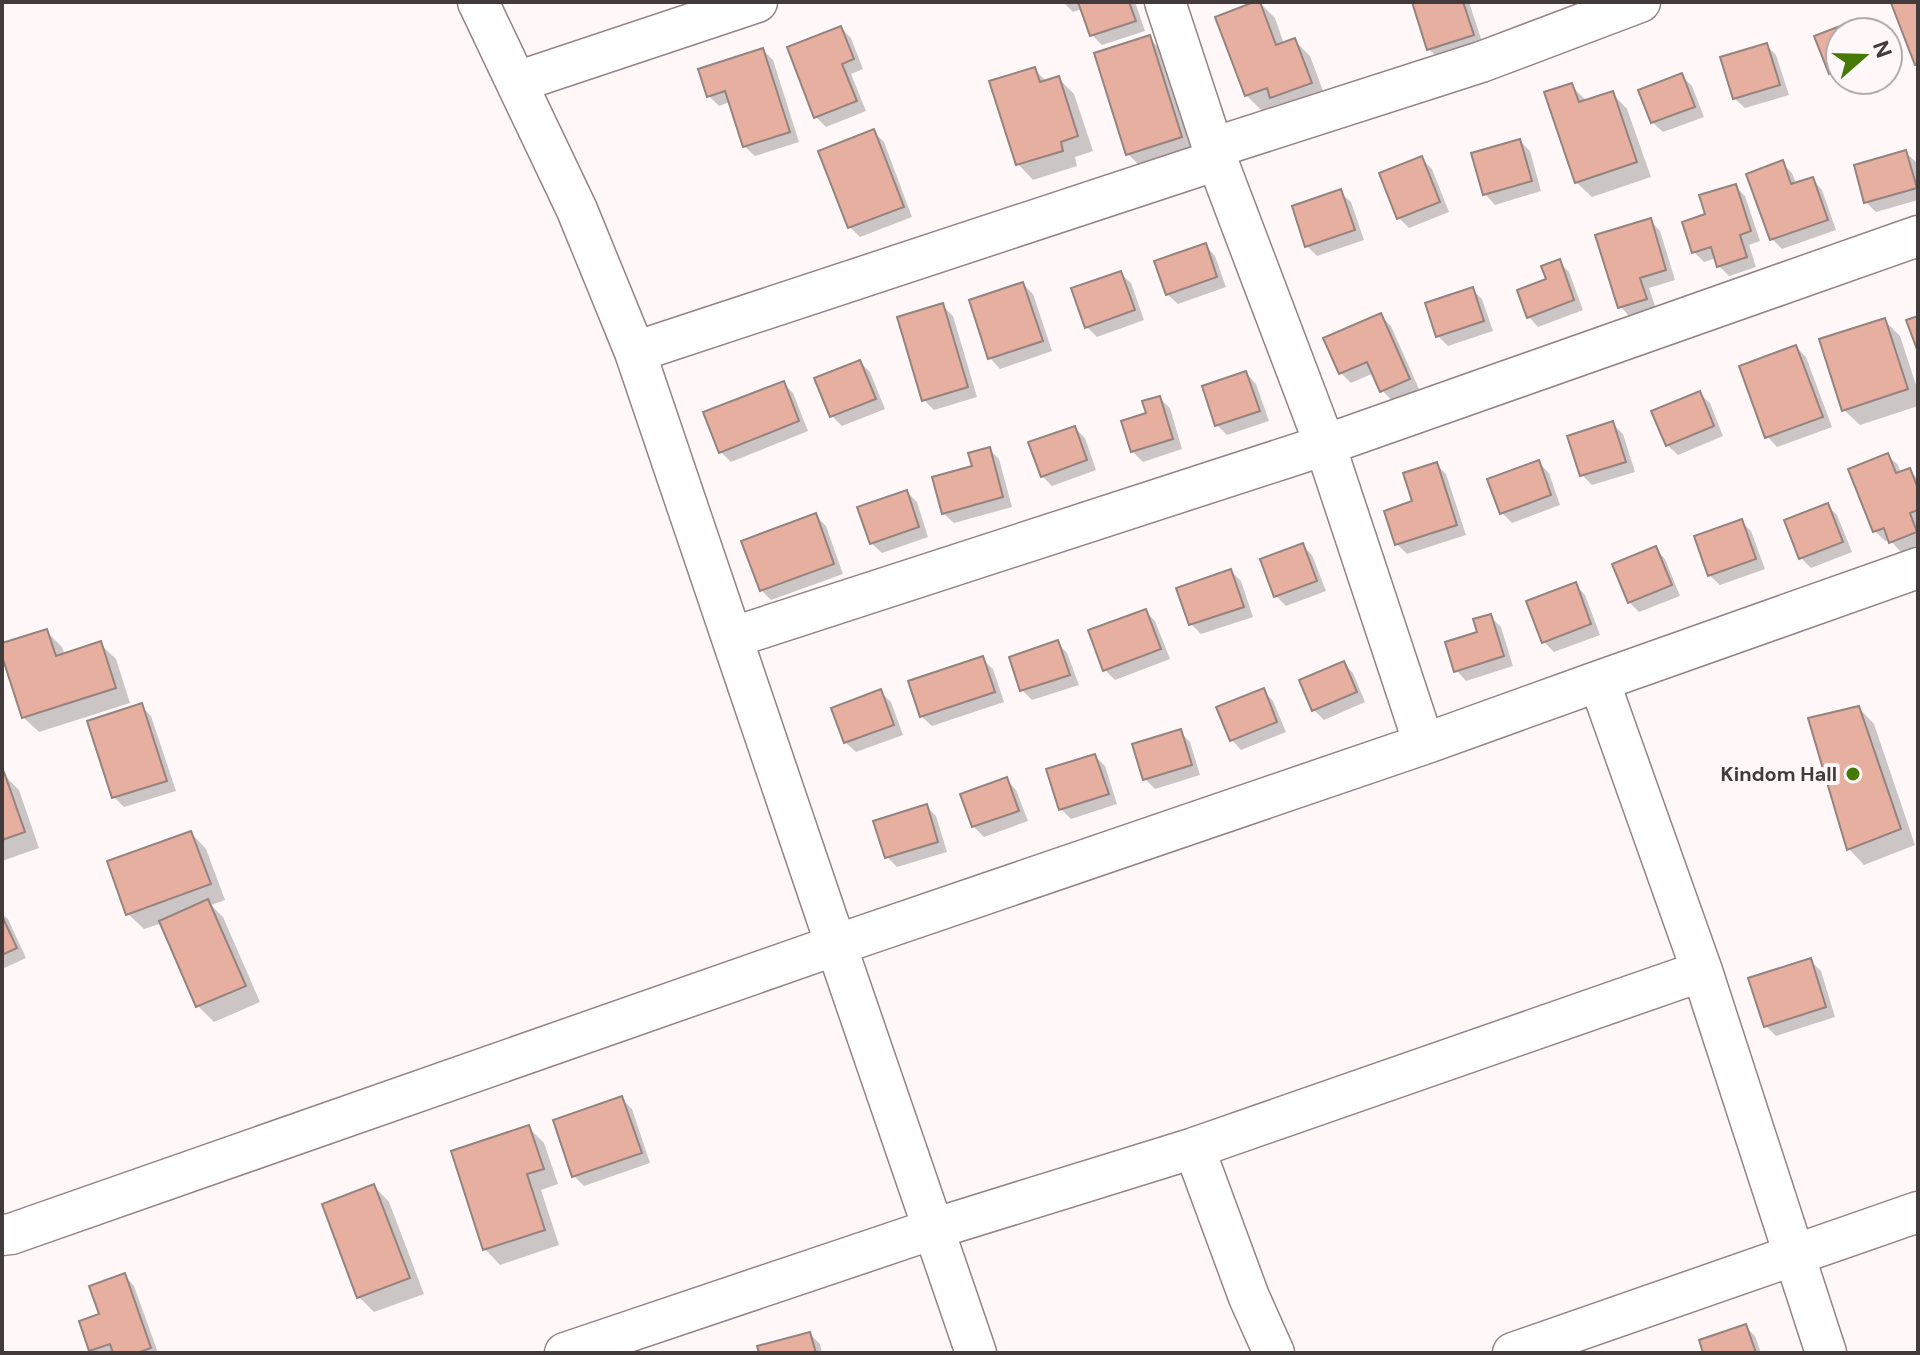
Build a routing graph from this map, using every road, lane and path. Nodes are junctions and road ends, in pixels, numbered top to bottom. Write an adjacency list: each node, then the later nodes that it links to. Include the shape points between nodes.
1 (478, 2): 5 (street)
2 (757, 2): 5 (street)
3 (1165, 2): 6 (street)
4 (1640, 2): 6 (street)
5 (517, 82): 8 (street)
6 (1215, 154): 8 (street); 9 (street)
7 (1918, 236): 9 (street)
8 (635, 352): 11 (street)
9 (1325, 445): 11 (street); 13 (street)
10 (1914, 581): 12 (street)
11 (734, 637): 14 (street)
12 (1599, 681): 13 (street); 15 (street)
13 (1424, 744): 14 (street)
14 (836, 945): 18 (street); 19 (street)
15 (1702, 971): 16 (street); 20 (street)
16 (1194, 1148): 18 (street); 23 (street)
17 (1918, 1212): 20 (street)
18 (933, 1229): 21 (street); 22 (street)
19 (4, 1240)
20 (1793, 1254): 24 (street); 25 (street)
21 (565, 1353)
22 (976, 1353)
23 (1274, 1353)
24 (1513, 1353)
25 (1826, 1353)

